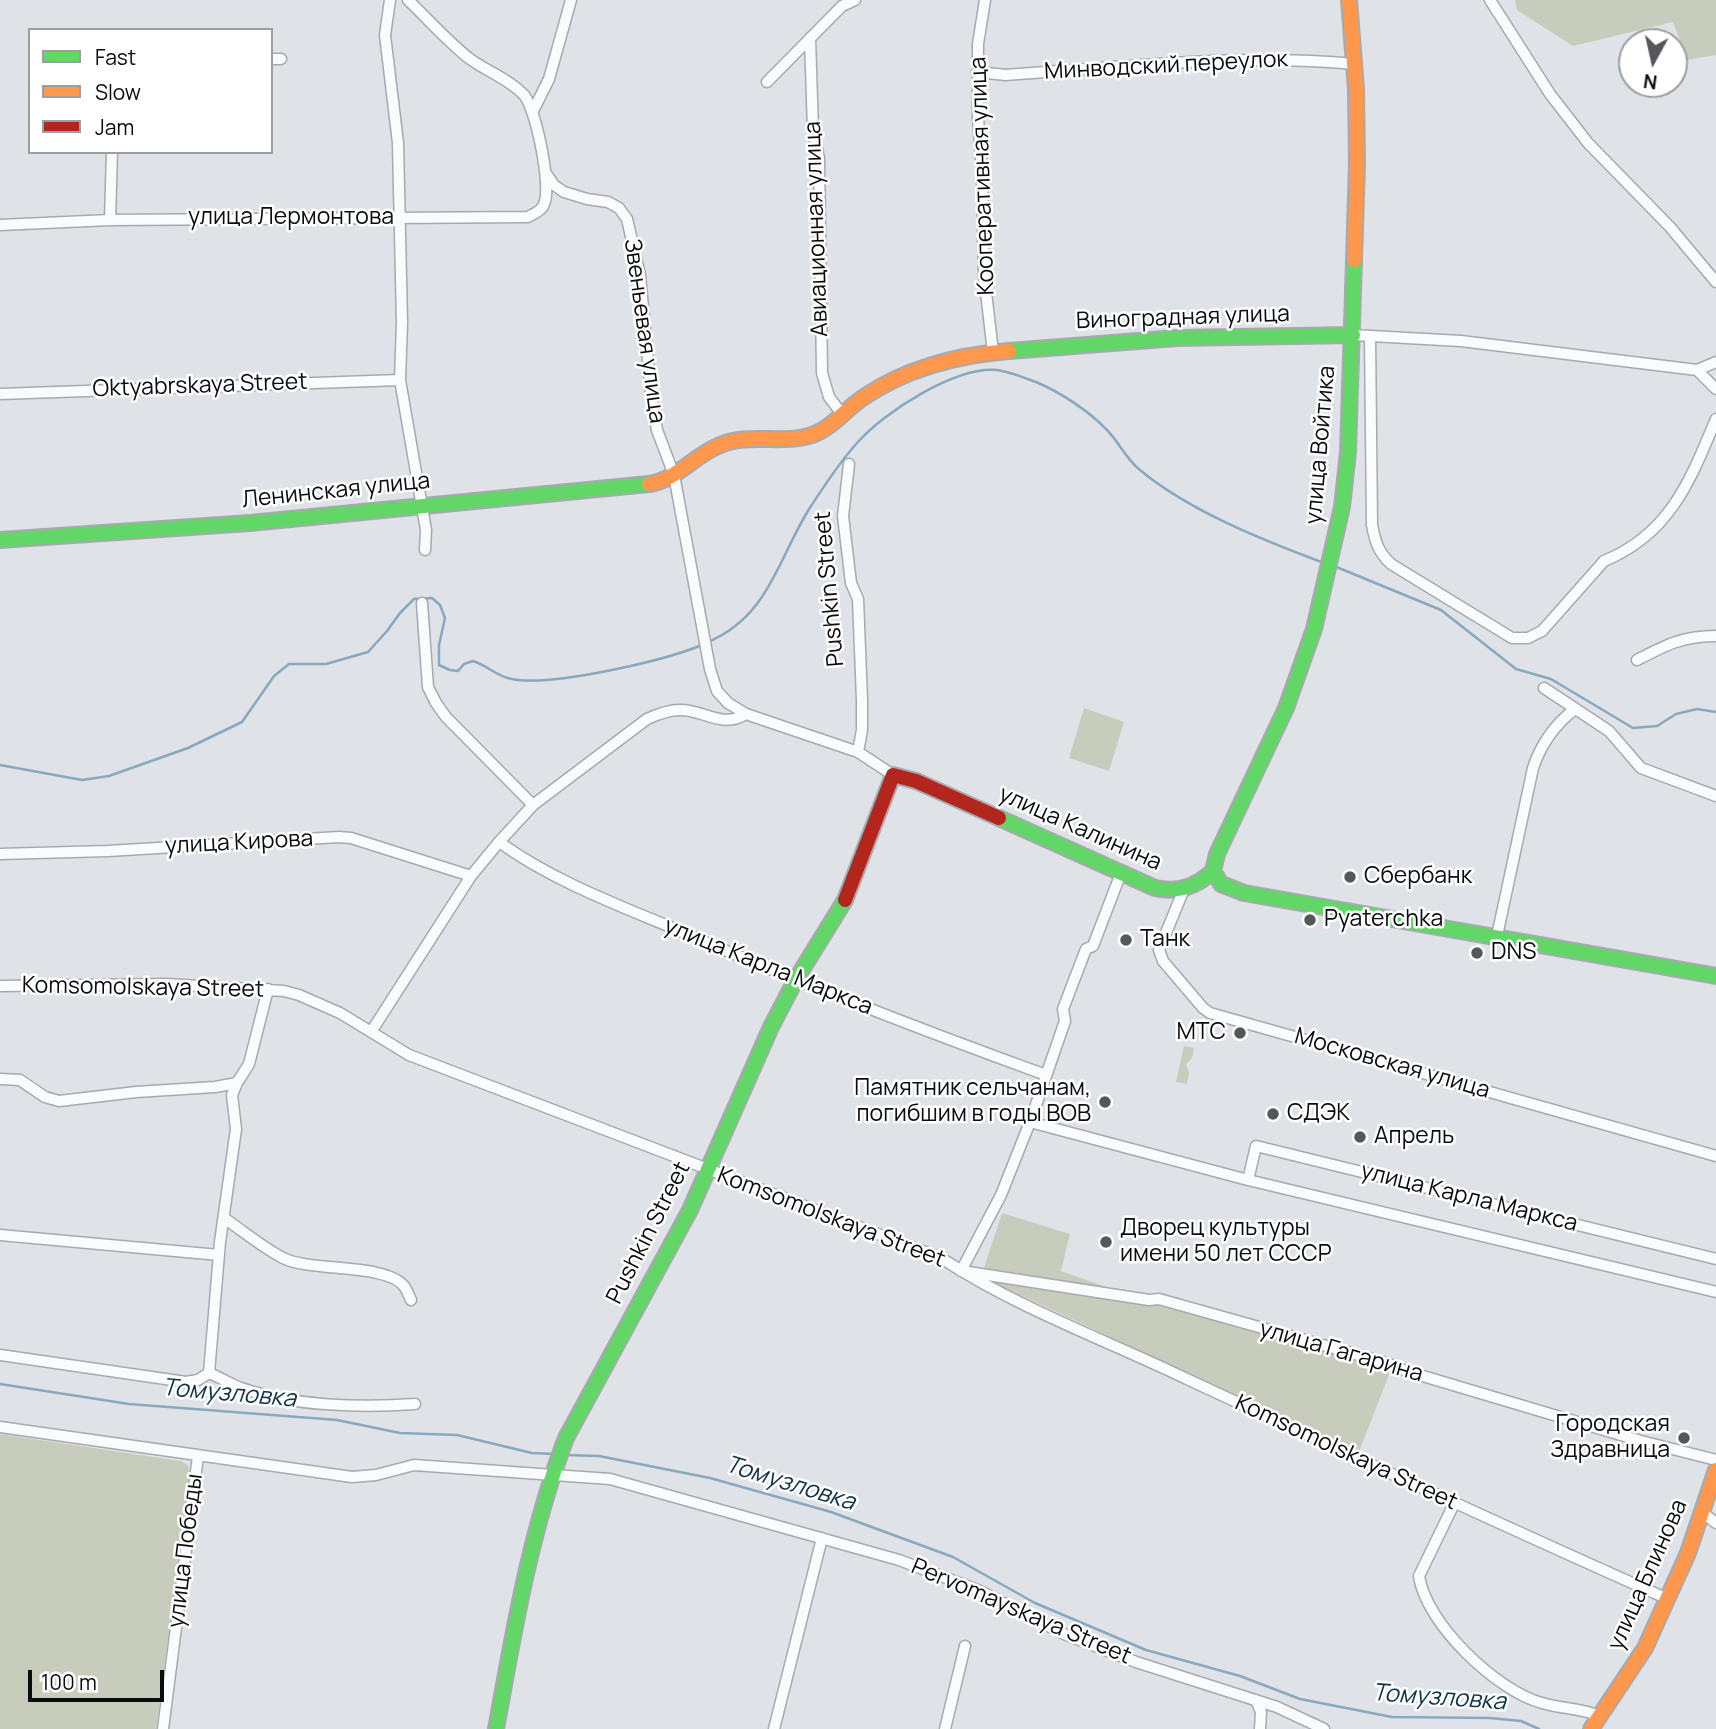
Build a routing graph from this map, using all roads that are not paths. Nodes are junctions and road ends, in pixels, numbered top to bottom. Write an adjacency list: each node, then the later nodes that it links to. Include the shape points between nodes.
1 (390, 0): 15 (street, via 384,35 398,143)
2 (408, 0): 12 (street, via 471,60 525,96)
3 (571, 0): 12 (street, via 549,79)
4 (855, 0): 8 (street, via 842,6)
5 (985, 0): 10 (street, Кооперативная улица)
6 (1349, 0): 9 (main road, улица Войтика)
7 (1490, 0): 18 (street, via 1550,94 1588,143)
8 (810, 38): 11 (street); 27 (street, Авиационная улица, via 813,130 819,158 822,373 829,397)
9 (1354, 64): 10 (street, Минводский переулок, via 1244,60 1006,75); 19 (main road, улица Войтика)
10 (977, 72): 21 (street, Кооперативная улица, via 984,275)
11 (767, 82)
12 (533, 111): 14 (street)
13 (112, 154): 16 (street)
14 (545, 172): 15 (street, улица Лермонтова, via 545,203 528,217); 30 (street, Звеньевая улица, via 564,192 608,202 627,219 640,275 657,430)
15 (399, 218): 16 (street, улица Лермонтова); 24 (street)
16 (110, 220): 17 (street, улица Лермонтова)
17 (0, 225)
18 (1716, 282)
19 (1353, 335): 20 (street, Виноградная улица); 21 (main road, Виноградная улица, via 1177,338); 47 (main road, улица Войтика, via 1348,452 1326,583 1286,708 1217,854)
20 (1370, 336): 23 (street, Виноградная улица, via 1461,341); 28 (street, via 1372,524 1381,555 1511,638 1528,638 1542,631 1604,561 1641,539 1671,511)
21 (993, 352): 27 (main road, Виноградная улица, via 950,358 905,375)
22 (1716, 362): 23 (street)
23 (1697, 370): 25 (street)
24 (400, 380): 26 (street, Oktyabrskaya Street); 31 (street)
25 (1716, 388)
26 (0, 394)
27 (842, 414): 30 (main road, Виноградная улица, via 816,434 801,438 721,444)
28 (1716, 419)
29 (849, 464): 41 (street, Pushkin Street, via 843,516 851,583 858,599 862,730)
30 (674, 475): 31 (main road, Ленинская улица, via 631,487); 36 (street, Звеньевая улица)
31 (422, 506): 32 (main road, Ленинская улица); 33 (street)
32 (0, 540)
33 (425, 550)
34 (422, 603): 44 (street, via 428,687 436,704)
35 (1716, 636): 37 (street, via 1675,641)
36 (708, 657): 40 (street, улица Калинина, via 718,691)
37 (1637, 660)
38 (1544, 688): 39 (street)
39 (1575, 709): 43 (street, via 1609,731 1641,768); 51 (street, via 1540,748 1533,768)
40 (746, 714): 41 (street, улица Калинина); 44 (street, via 727,721 694,712 665,712 647,719)
41 (858, 752): 42 (street, улица Калинина)
42 (894, 775): 48 (main road, улица Калинина); 53 (main road, Pushkin Street, via 845,899)
43 (1716, 796)
44 (533, 805): 45 (street)
45 (499, 842): 49 (street); 53 (street, улица Карла Маркса, via 578,887)
46 (0, 854): 49 (street, улица Кирова, via 339,837)
47 (1213, 872): 50 (main road, улица Калинина); 51 (main road, via 1224,888 1244,893)
48 (1121, 873): 50 (main road, улица Калинина, via 1162,890); 57 (street, via 1063,1009 1065,1021)
49 (471, 876): 56 (street)
50 (1184, 889): 61 (street, Московская улица, via 1159,950 1163,961 1210,1013)
51 (1497, 936): 52 (main road)
52 (1716, 976)
53 (795, 981): 57 (street, улица Карла Маркса); 62 (main road, Pushkin Street)
54 (0, 986): 55 (street, Komsomolskaya Street, via 167,984)
55 (268, 989): 56 (street, Komsomolskaya Street, via 299,995); 59 (street, via 249,1064)
56 (371, 1032): 62 (street, Komsomolskaya Street, via 409,1055)
57 (1046, 1075): 60 (street)
58 (0, 1079): 59 (street, via 20,1080 59,1101)
59 (237, 1083): 64 (street, via 232,1095 234,1158)
60 (1030, 1122): 63 (street, улица Карла Маркса); 68 (street)
61 (1716, 1156)
62 (708, 1170): 68 (street, Komsomolskaya Street, via 942,1258); 78 (main road, Pushkin Street)
63 (1248, 1180): 67 (street, улица Карла Маркса, via 1256,1146); 69 (street, улица Карла Маркса)
64 (224, 1218): 66 (street); 70 (street, via 284,1258 396,1279)
65 (0, 1235): 66 (street)
66 (219, 1255): 72 (street)
67 (1716, 1259)
68 (961, 1271): 76 (street, улица Гагарина, via 1159,1299); 79 (street, Komsomolskaya Street, via 1020,1304)
69 (1716, 1292)
70 (411, 1300)
71 (0, 1355): 72 (street, via 186,1382)
72 (209, 1373): 73 (street, via 243,1389 300,1401 367,1407)
73 (415, 1404)
74 (0, 1427): 75 (street, улица Победы)
75 (198, 1457): 78 (street, улица Победы, via 352,1477 414,1465); 87 (street, улица Победы)
76 (1716, 1460)
77 (1716, 1470): 80 (main road, улица Блинова)
78 (551, 1473): 82 (street, Pervomayskaya Street, via 610,1479); 88 (main road, Pushkin Street)
79 (1454, 1504): 83 (street, Komsomolskaya Street); 86 (street, via 1419,1576 1427,1600 1445,1628 1474,1661 1519,1693)
80 (1702, 1512): 81 (street); 83 (main road, улица Блинова)
81 (1716, 1523)
82 (822, 1538): 85 (street, Pervomayskaya Street, via 978,1590 1064,1634 1136,1662); 89 (street)
83 (1668, 1599): 86 (main road, улица Блинова, via 1645,1648)
84 (965, 1646): 90 (street)
85 (1256, 1700): 91 (street); 92 (street, Pervomayskaya Street)
86 (1600, 1716): 93 (main road, улица Блинова)
87 (163, 1729)
88 (496, 1729)
89 (774, 1729)
90 (945, 1729)
91 (1260, 1729)
92 (1324, 1729)
93 (1591, 1729)

